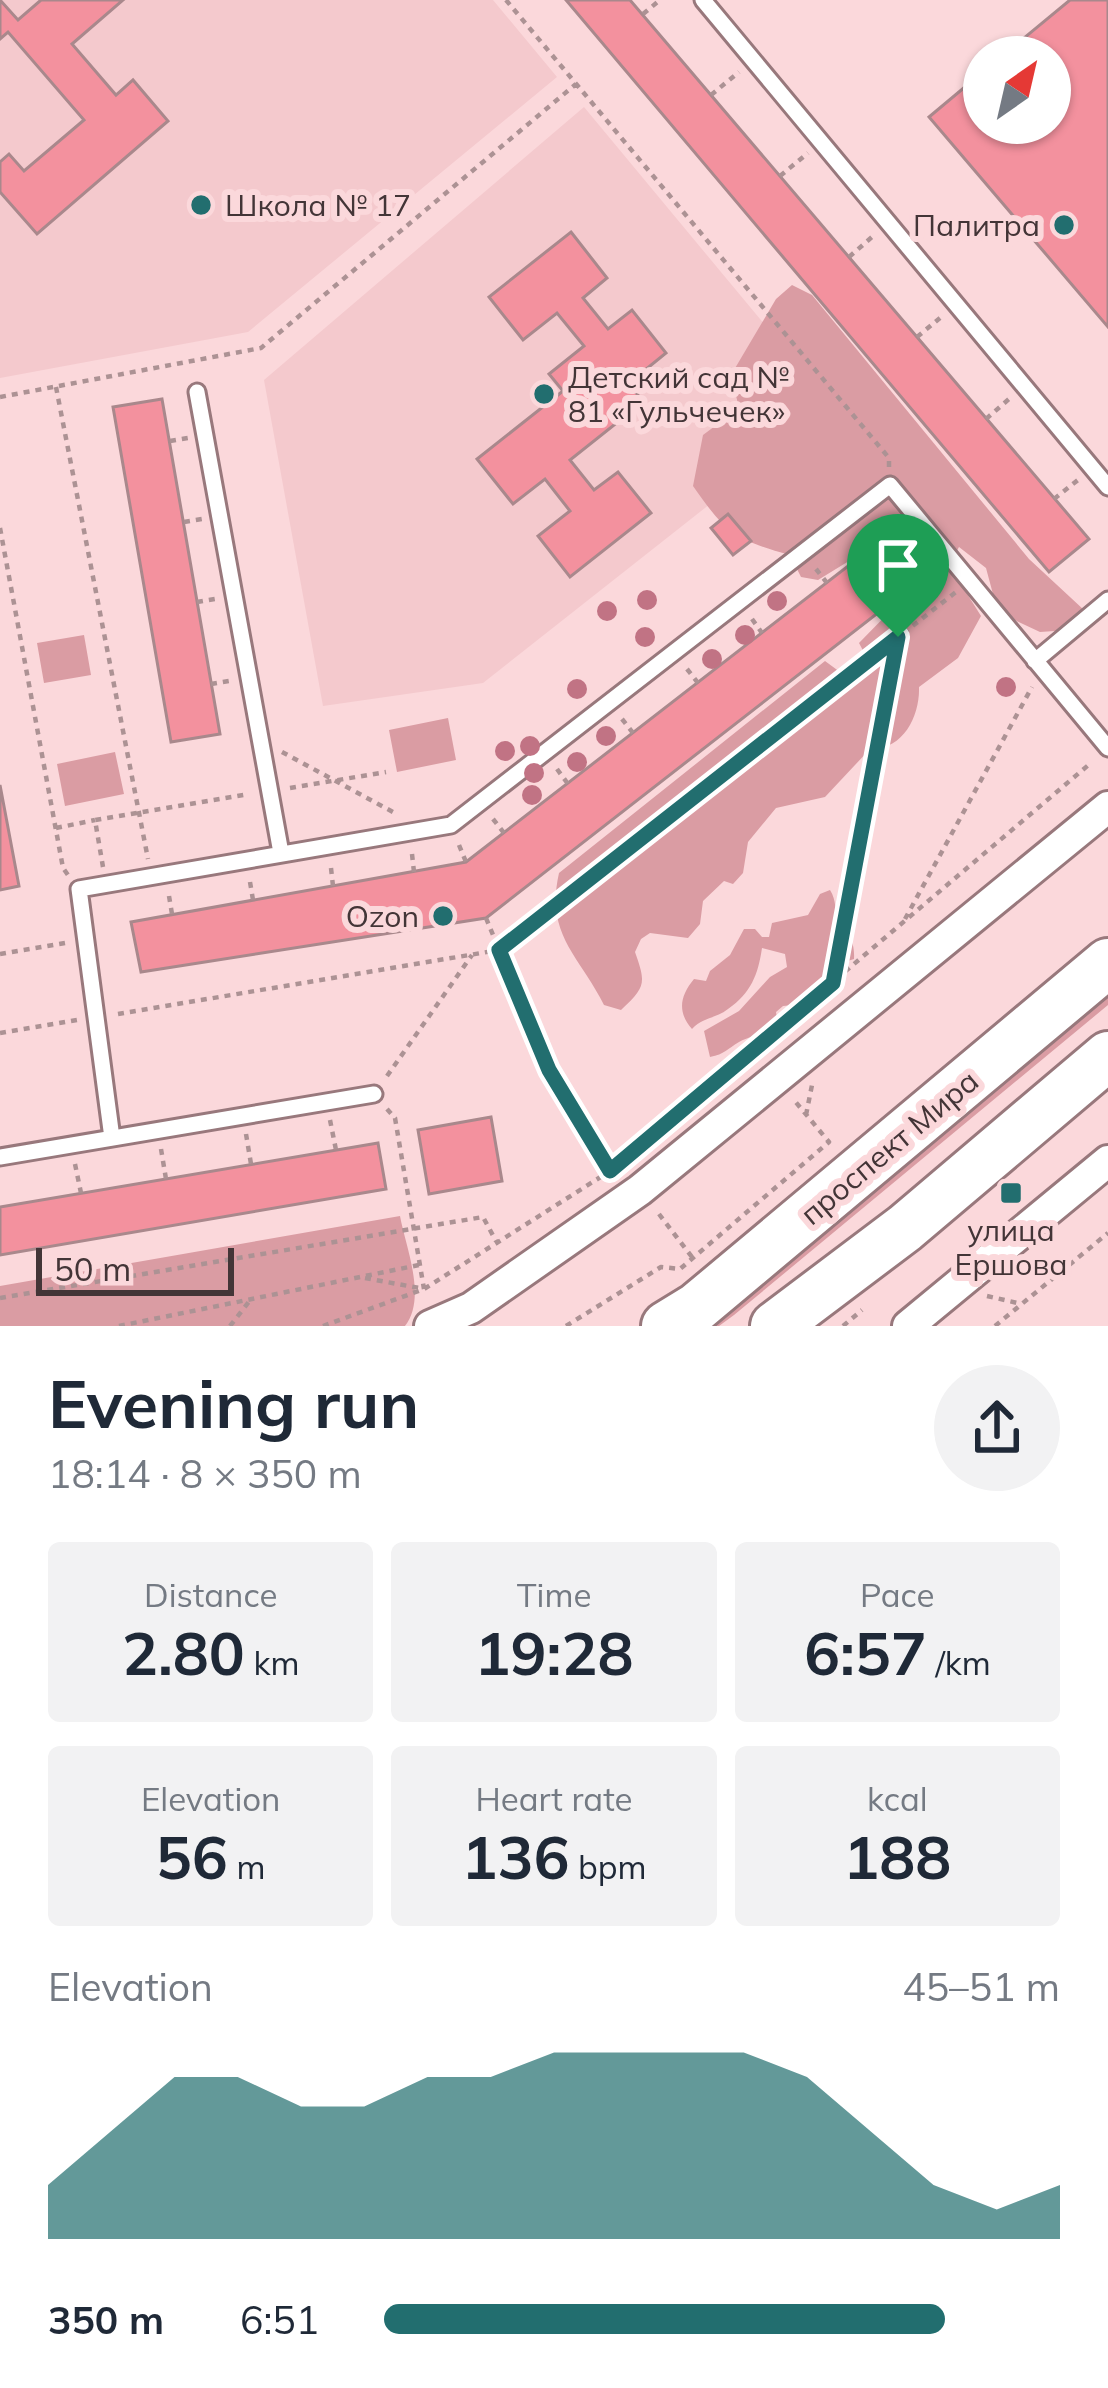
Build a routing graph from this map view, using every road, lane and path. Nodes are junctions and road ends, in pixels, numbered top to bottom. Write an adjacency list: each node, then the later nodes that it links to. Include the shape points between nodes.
1 (506, 0): 6 (path)
2 (660, 0): 4 (path)
3 (703, 0): 5 (lane)
4 (643, 14)
5 (753, 60): 7 (path); 8 (lane)
6 (576, 84): 14 (path, via 262,348); 19 (path)
7 (711, 95)
8 (821, 142): 9 (path); 10 (lane)
9 (780, 176)
10 (889, 223): 11 (path); 12 (lane)
11 (849, 257)
12 (956, 304): 13 (path); 15 (lane)
13 (917, 337)
14 (56, 386): 17 (path); 36 (path)
15 (1024, 386): 18 (path); 20 (lane)
16 (197, 392): 30 (lane)
17 (0, 397)
18 (986, 419)
19 (889, 458): 21 (path); 21 (path)
20 (1092, 467): 22 (lane); 23 (path)
21 (897, 480): 25 (lane); 39 (lane, via 451,825)
22 (1108, 487)
23 (1054, 499)
24 (0, 528): 38 (path)
25 (971, 581): 27 (path); 28 (lane)
26 (1108, 600): 28 (lane)
27 (898, 637): 47 (path); 51 (path)
28 (1035, 661): 31 (lane)
29 (1034, 682): 45 (path)
30 (260, 740): 33 (path); 34 (lane)
31 (1102, 753): 45 (path)
32 (386, 772): 33 (path)
33 (334, 780): 34 (path); 39 (path)
34 (269, 791): 36 (path); 40 (lane)
35 (1108, 808): 56 (street)
36 (139, 812): 37 (path); 41 (path)
37 (94, 820): 38 (path); 42 (path)
38 (56, 828): 43 (path, via 63,868)
39 (424, 830): 40 (lane)
40 (281, 853): 41 (lane)
41 (152, 876): 42 (lane)
42 (105, 884): 43 (lane)
43 (79, 889): 46 (lane)
44 (486, 918): 47 (path)
45 (902, 924): 51 (path)
46 (86, 940): 48 (path); 52 (lane)
47 (499, 950): 49 (path); 67 (path, via 549,1070)
48 (0, 954)
49 (472, 955): 52 (path); 57 (path)
50 (1108, 963): 83 (main road, проспект Мира)
51 (833, 983): 54 (path)
52 (96, 1018): 53 (path); 61 (lane)
53 (0, 1033)
54 (751, 1050): 56 (path); 67 (path)
55 (1108, 1056): 84 (main road)
56 (776, 1079): 81 (street, via 640,1190 471,1308); 82 (path, via 829,1142 680,1269 662,1267)
57 (374, 1094): 58 (lane); 70 (path, via 395,1118)
58 (327, 1102): 59 (lane); 63 (path)
59 (243, 1116): 60 (lane); 66 (path)
60 (158, 1131): 61 (lane); 68 (path)
61 (112, 1138): 62 (lane)
62 (72, 1145): 64 (lane); 69 (path)
63 (336, 1150)
64 (0, 1157)
65 (1108, 1161): 85 (street)
66 (251, 1164)
67 (610, 1171): 72 (path)
68 (166, 1179)
69 (80, 1193)
70 (414, 1229): 72 (path, via 483,1217); 73 (path); 76 (path)
71 (1108, 1234): 86 (path)
72 (497, 1243): 75 (path)
73 (419, 1265): 74 (path); 75 (path)
74 (359, 1277): 75 (path); 77 (path)
75 (424, 1289): 80 (path)
76 (0, 1298)
77 (251, 1299): 78 (path); 79 (path)
78 (119, 1326)
79 (230, 1326)
80 (323, 1326)
81 (430, 1326)
82 (566, 1326)
83 (666, 1326)
84 (775, 1326)
85 (908, 1326)
86 (995, 1326)

